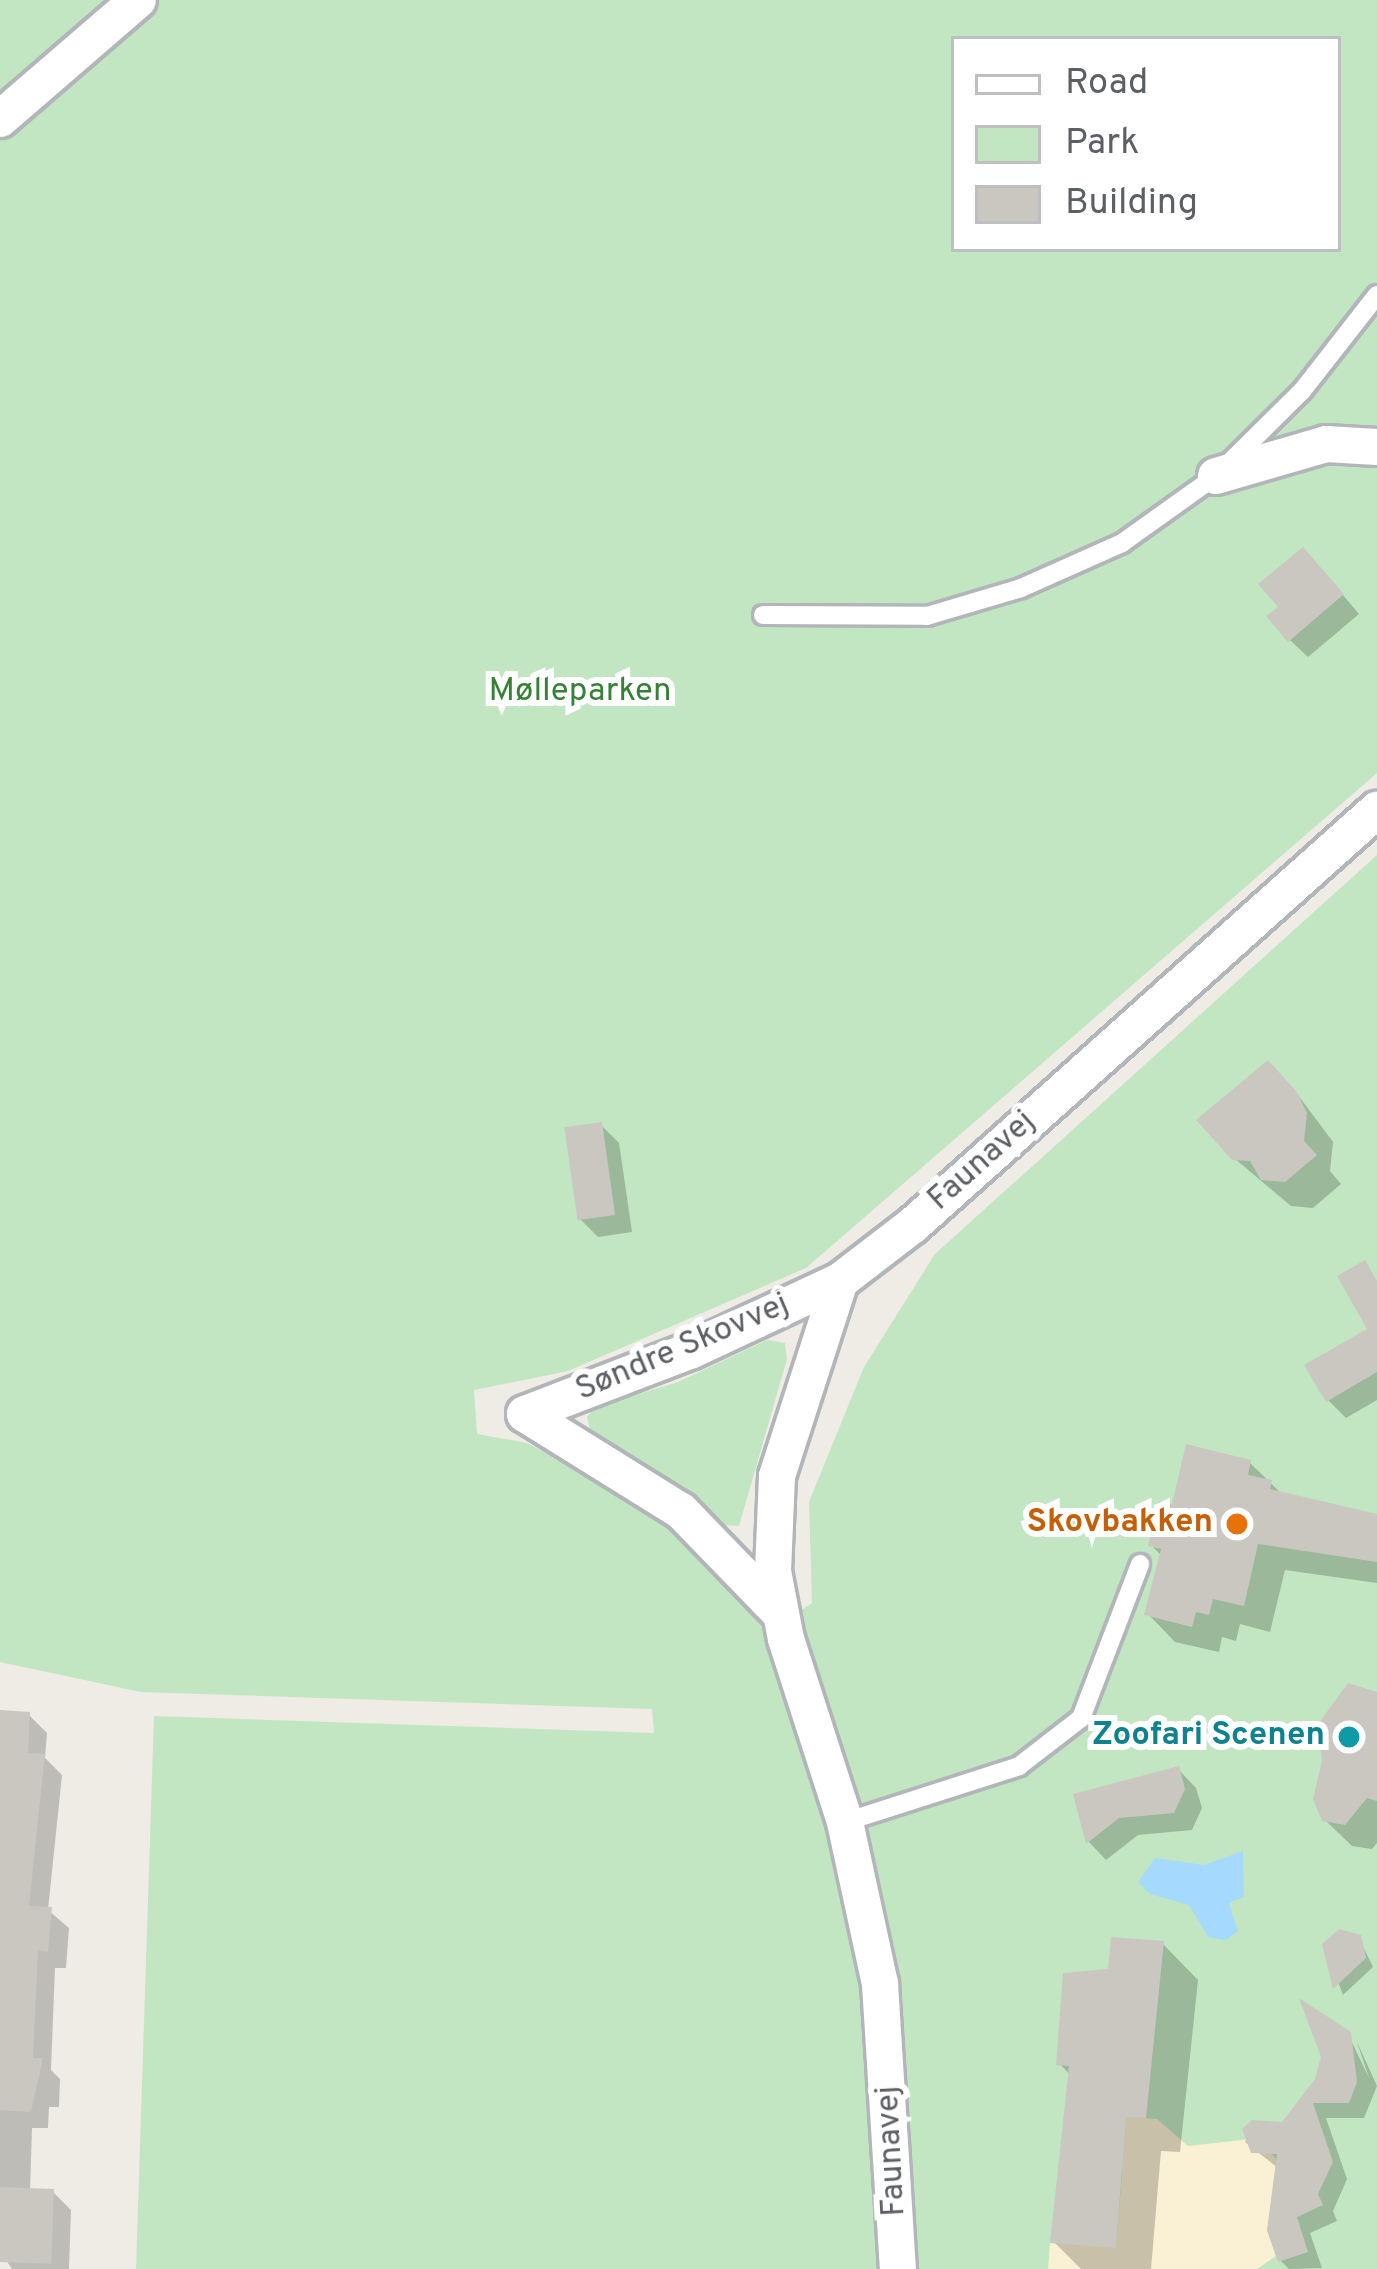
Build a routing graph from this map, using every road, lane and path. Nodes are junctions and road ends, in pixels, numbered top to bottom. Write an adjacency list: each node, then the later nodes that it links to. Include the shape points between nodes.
1 (138, 0): 2 (street)
2 (0, 119)
3 (1377, 295): 5 (lane, via 1302,392)
4 (1377, 447): 5 (street, via 1326,444)
5 (1216, 476): 6 (lane, via 1122,543 927,616)
6 (763, 614)
7 (1377, 810): 8 (street, Faunavej, via 913,1225)
8 (839, 1281): 9 (street, Søndre Skovvej, via 692,1350); 11 (street, Faunavej, via 777,1477 771,1533)
9 (524, 1414): 11 (street, Faunavej, via 681,1511)
10 (1139, 1564): 12 (lane, via 1081,1718 1018,1766)
11 (778, 1611): 12 (street, Faunavej)
12 (845, 1822): 13 (street, Faunavej, via 880,1984)
13 (898, 2269)

